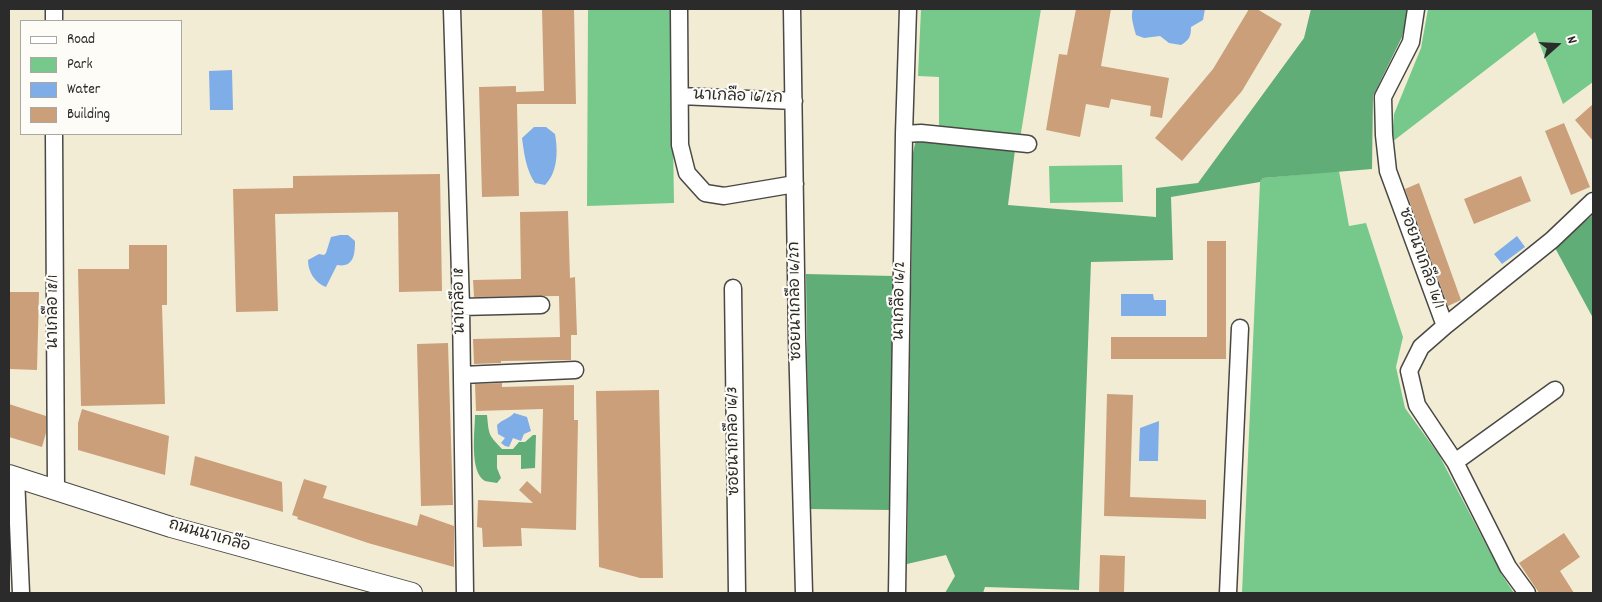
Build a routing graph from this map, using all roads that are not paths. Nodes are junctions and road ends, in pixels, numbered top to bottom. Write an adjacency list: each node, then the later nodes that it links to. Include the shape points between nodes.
1 (452, 9): 15 (street, นาเกลือ 18)
2 (679, 9): 6 (street, นาเกลือ 16/2ก)
3 (792, 9): 7 (street, ซอยนาเกลือ 16/2ก)
4 (908, 9): 8 (street, นาเกลือ 16/2)
5 (1416, 9): 16 (street, ซอยนาเกลือ 16/1, via 1411,42 1383,98 1384,135 1388,171)
6 (680, 96): 7 (street, นาเกลือ 16/2ก); 11 (street, via 682,156 687,173 705,193 724,196)
7 (794, 101): 11 (street, ซอยนาเกลือ 16/2ก)
8 (904, 134): 10 (street); 29 (street, นาเกลือ 16/2)
9 (54, 135): 23 (street, นาเกลือ 18/1)
10 (1028, 144)
11 (795, 184): 28 (street, ซอยนาเกลือ 16/2ก)
12 (1593, 201): 16 (street, via 1552,240)
13 (733, 288): 27 (street, ซอยนาเกลือ 16/3)
14 (541, 305): 15 (street)
15 (461, 307): 19 (street, นาเกลือ 18)
16 (1445, 326): 21 (street, ซอยนาเกลือ 16/1, via 1421,347 1409,371 1417,405)
17 (1240, 328): 30 (street)
18 (575, 370): 19 (street)
19 (462, 375): 26 (street, นาเกลือ 18)
20 (1555, 390): 21 (street)
21 (1455, 462): 31 (street, ซอยนาเกลือ 16/1, via 1508,567)
22 (12, 476): 23 (street, ถนนนาเกลือ); 24 (street)
23 (56, 490): 25 (street, ถนนนาเกลือ, via 171,527)
24 (21, 593)
25 (412, 593)
26 (465, 593)
27 (737, 593)
28 (804, 593)
29 (897, 593)
30 (1228, 593)
31 (1527, 593)

